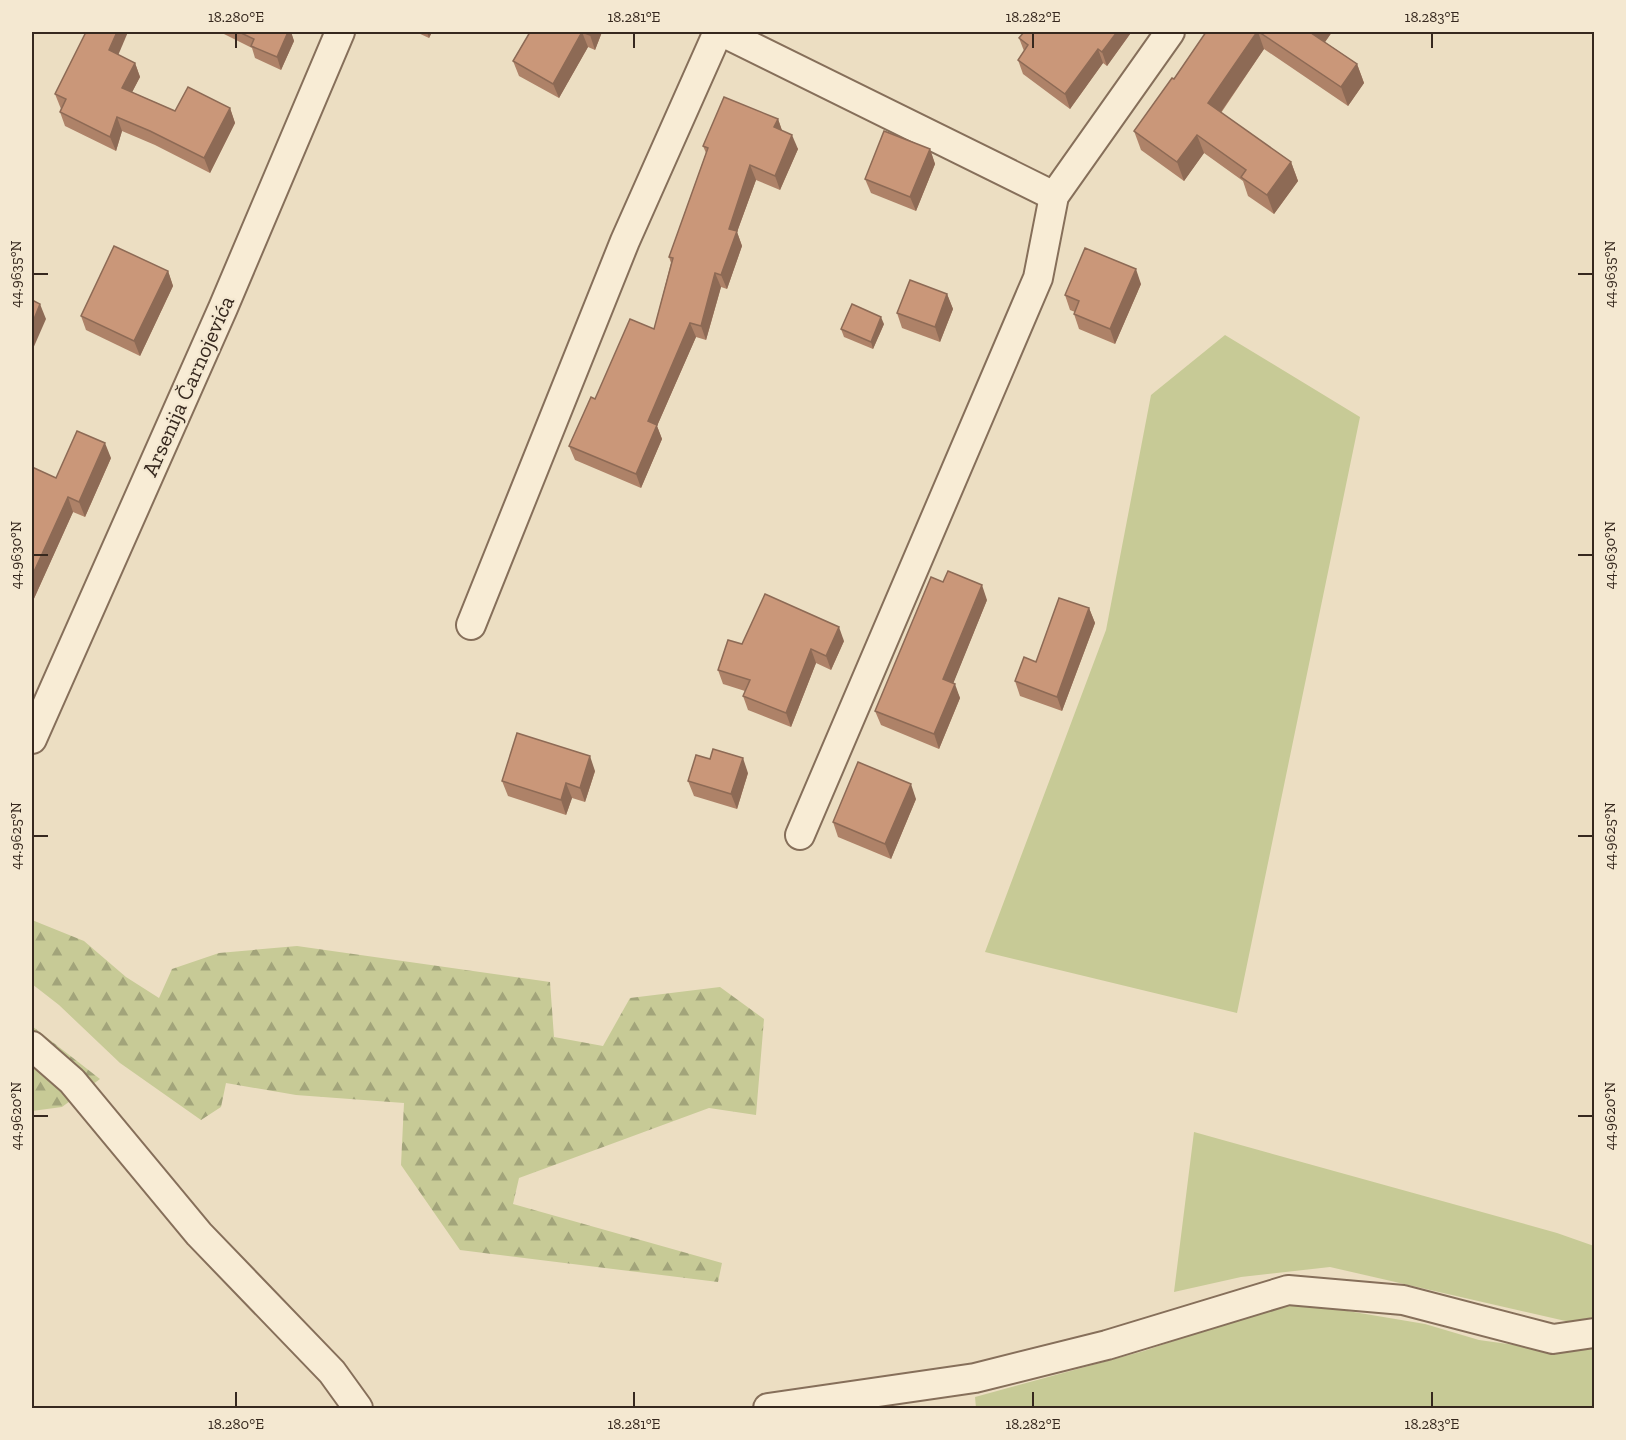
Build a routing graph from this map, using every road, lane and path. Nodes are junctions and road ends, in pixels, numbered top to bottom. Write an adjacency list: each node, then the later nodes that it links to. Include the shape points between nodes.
1 (340, 32): 6 (street, Arsenija Čarnojevića)
2 (720, 32): 4 (street); 5 (street, via 625,241)
3 (1170, 32): 4 (street)
4 (1054, 196): 7 (street, via 1038,278)
5 (471, 625)
6 (32, 739)
7 (800, 835)
8 (32, 1046): 10 (street, via 72,1081 199,1234 332,1372)
9 (1594, 1333): 11 (street, via 1553,1339 1403,1300 1288,1290 1107,1345 975,1378)
10 (358, 1408)
11 (768, 1408)

